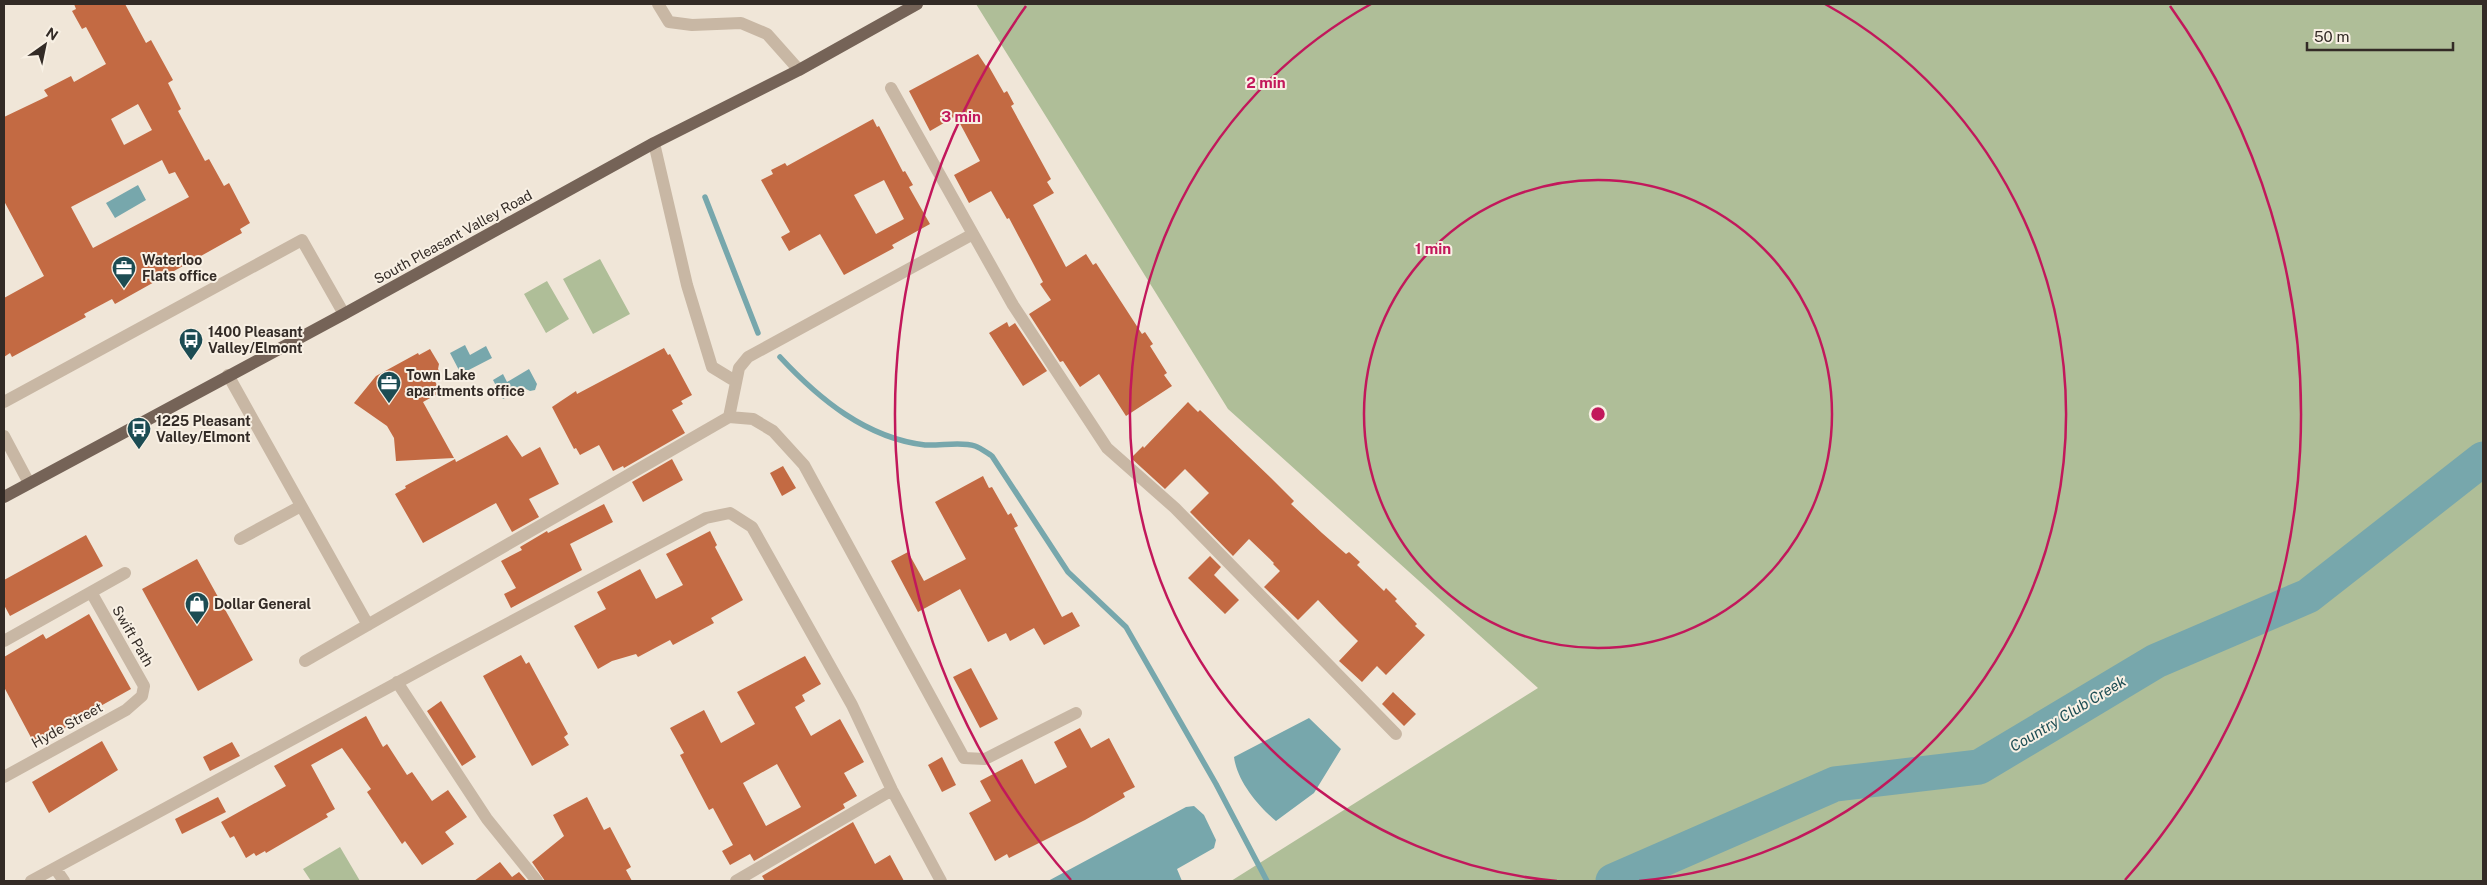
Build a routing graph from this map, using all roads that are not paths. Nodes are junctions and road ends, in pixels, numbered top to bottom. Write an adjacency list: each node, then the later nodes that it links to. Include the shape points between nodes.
1 (658, 4): 3 (lane, via 669,22 692,25 741,23 767,34)
2 (917, 4): 3 (main road, South Pleasant Valley Road)
3 (799, 70): 5 (main road, South Pleasant Valley Road)
4 (891, 88): 6 (lane)
5 (654, 143): 7 (main road, South Pleasant Valley Road); 9 (lane, via 687,285 712,367)
6 (973, 234): 9 (lane, via 748,357 739,368); 25 (lane, via 1013,305 1107,448 1175,508)
7 (344, 314): 8 (main road, South Pleasant Valley Road); 10 (lane, via 302,240)
8 (228, 375): 13 (main road, South Pleasant Valley Road); 15 (lane)
9 (735, 381): 11 (lane)
10 (4, 402)
11 (729, 417): 19 (lane); 24 (lane, via 753,419 773,431 804,465 964,758 985,759)
12 (4, 436): 13 (lane)
13 (29, 483): 14 (main road, South Pleasant Valley Road)
14 (4, 497)
15 (301, 506): 16 (lane); 19 (lane)
16 (240, 539)
17 (125, 573): 18 (lane)
18 (90, 592): 20 (lane); 23 (lane, Swift Path, via 144,686)
19 (368, 625): 21 (lane)
20 (4, 640)
21 (305, 661)
22 (397, 682): 27 (lane, via 706,518 730,513 752,527 852,705); 28 (lane); 31 (lane, via 487,819)
23 (142, 696): 26 (lane, Hyde Street, via 126,710)
24 (1076, 713)
25 (1396, 734)
26 (4, 777)
27 (892, 790): 32 (lane); 33 (lane)
28 (55, 868): 29 (lane); 30 (lane)
29 (31, 881)
30 (64, 881)
31 (537, 881)
32 (736, 881)
33 (941, 881)

